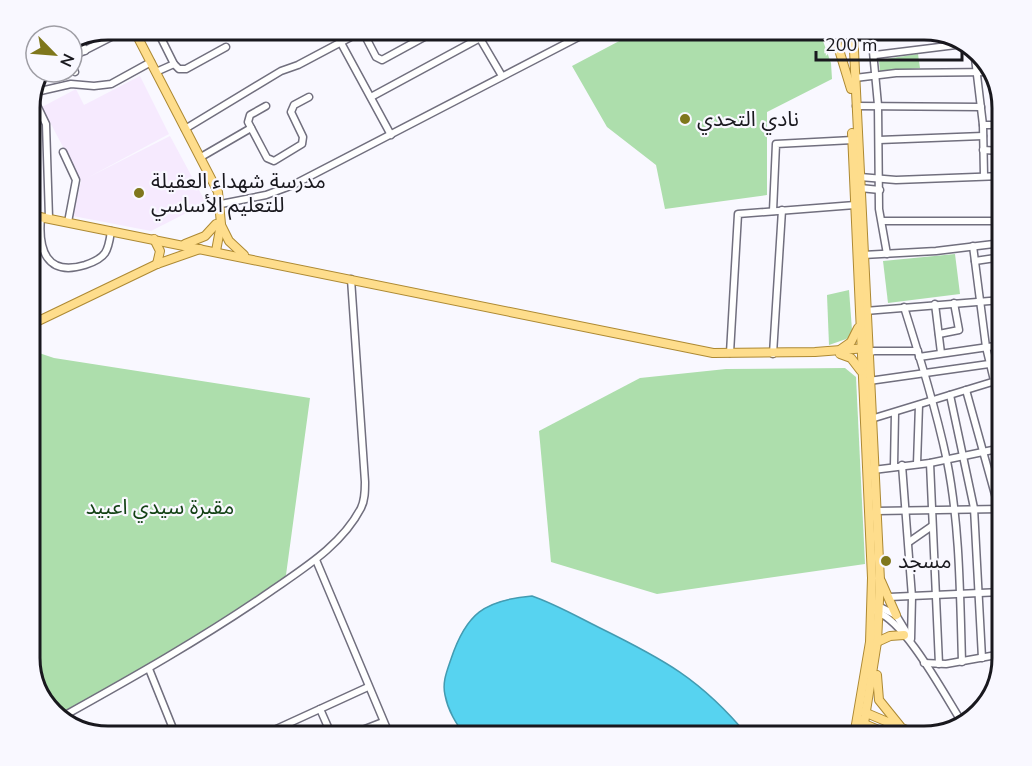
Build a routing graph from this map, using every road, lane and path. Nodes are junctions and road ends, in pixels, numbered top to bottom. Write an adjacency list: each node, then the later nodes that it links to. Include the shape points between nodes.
1 (139, 40): 20 (main road)
2 (162, 40): 21 (street)
3 (344, 40): 15 (street)
4 (368, 40): 5 (street, via 377,59 382,60)
5 (419, 40)
6 (476, 40): 32 (street)
7 (481, 40): 27 (street)
8 (572, 40): 27 (street)
9 (839, 40): 23 (main road)
10 (839, 40): 29 (main road)
11 (849, 40): 23 (main road)
12 (853, 40): 29 (main road)
13 (873, 40): 19 (street)
14 (105, 41): 18 (street)
15 (340, 42): 32 (street); 41 (street, via 281,71)
16 (949, 46): 19 (street)
17 (226, 47): 21 (street, via 184,69)
18 (85, 51)
19 (874, 55): 28 (street)
20 (151, 62): 26 (main road); 30 (street, via 111,84 71,84)
21 (174, 64): 26 (street)
22 (975, 65): 24 (street)
23 (850, 69): 29 (main road)
24 (976, 71): 25 (street); 28 (street); 36 (street)
25 (980, 71)
26 (156, 72): 41 (main road)
27 (502, 76): 42 (street)
28 (876, 76): 29 (street); 33 (street)
29 (854, 84): 35 (main road); 44 (main road)
30 (44, 90)
31 (309, 98): 40 (street, via 294,105 291,112 303,137 302,144 276,161 267,158)
32 (371, 98): 42 (street)
33 (878, 105): 35 (street); 36 (street); 45 (street)
34 (266, 106): 40 (street, via 249,117)
35 (856, 106): 52 (main road)
36 (981, 107): 38 (street)
37 (41, 114): 61 (street, via 46,124)
38 (983, 125): 39 (street); 43 (street)
39 (992, 125)
40 (251, 128): 49 (street)
41 (185, 129): 49 (main road)
42 (391, 135): 56 (street, via 283,189)
43 (983, 136): 45 (street); 46 (street)
44 (853, 140): 57 (main road); 59 (street, via 776,144)
45 (879, 140): 53 (street)
46 (983, 150): 47 (street); 50 (street)
47 (992, 150)
48 (63, 152): 64 (street, via 76,180)
49 (201, 158): 56 (main road)
50 (984, 176): 51 (street); 53 (street)
51 (992, 176)
52 (860, 177): 53 (street); 54 (main road)
53 (880, 179): 55 (street)
54 (860, 189): 55 (street); 76 (main road)
55 (880, 190): 62 (street)
56 (221, 204): 65 (main road)
57 (855, 205): 58 (street); 89 (main road)
58 (782, 210): 59 (street); 97 (street)
59 (773, 211): 95 (street, via 742,212 735,220)
60 (41, 216): 61 (main road)
61 (45, 217): 64 (main road); 67 (street)
62 (882, 221): 63 (street); 75 (street)
63 (992, 221)
64 (68, 222): 66 (main road)
65 (219, 222): 70 (main road, via 200,239); 74 (main road); 77 (main road, via 229,241)
66 (111, 231): 68 (main road); 69 (street, via 102,257 80,266 52,265)
67 (41, 235)
68 (154, 239): 70 (main road); 80 (main road, via 160,251)
69 (41, 242)
70 (179, 244): 73 (main road)
71 (992, 244): 72 (street)
72 (973, 246): 75 (street); 79 (street)
73 (201, 248): 74 (main road); 80 (main road)
74 (213, 251): 77 (main road)
75 (887, 254): 76 (street)
76 (863, 255): 87 (main road)
77 (248, 257): 81 (main road)
78 (992, 258): 79 (street)
79 (975, 261): 82 (street)
80 (157, 264): 88 (main road)
81 (351, 279): 95 (main road, via 702,351); 129 (street, via 364,498 356,517)
82 (980, 300): 83 (street); 84 (street); 92 (street)
83 (992, 300)
84 (954, 303): 85 (street); 90 (street, via 959,330)
85 (935, 304): 86 (street); 90 (street)
86 (904, 308): 87 (street); 98 (street)
87 (865, 311): 93 (main road)
88 (41, 320)
89 (859, 324): 93 (main road); 94 (main road, via 851,342)
90 (939, 334): 96 (street)
91 (992, 346): 92 (street)
92 (986, 347): 96 (street); 99 (street)
93 (866, 351): 94 (main road); 98 (street); 101 (main road); 103 (main road)
94 (840, 352): 97 (main road); 101 (main road, via 851,358)
95 (730, 353): 97 (main road)
96 (941, 353): 98 (street)
97 (773, 354)
98 (918, 354): 102 (street)
99 (989, 364): 100 (street); 102 (street)
100 (992, 372)
101 (862, 373): 137 (main road)
102 (925, 375): 103 (street); 107 (street)
103 (869, 381): 110 (main road)
104 (992, 387): 105 (street)
105 (966, 390): 106 (street); 112 (street)
106 (950, 395): 107 (street); 113 (street)
107 (932, 401): 108 (street); 114 (street)
108 (919, 405): 109 (street); 116 (street)
109 (895, 413): 110 (street); 118 (street)
110 (870, 419): 119 (main road)
111 (992, 450): 112 (street)
112 (984, 452): 113 (street); 120 (street)
113 (965, 456): 114 (street); 122 (street)
114 (947, 460): 115 (street); 121 (street)
115 (930, 463): 116 (street); 124 (street)
116 (917, 464): 117 (street)
117 (902, 465): 118 (street); 123 (street)
118 (894, 466): 119 (street)
119 (873, 471): 126 (main road)
120 (992, 480)
121 (953, 508): 122 (street); 124 (street); 133 (street)
122 (974, 508): 125 (street); 132 (street)
123 (907, 509): 124 (street); 126 (street); 128 (street)
124 (931, 509): 127 (street)
125 (992, 509)
126 (876, 511): 130 (main road)
127 (932, 526): 128 (street); 134 (street)
128 (909, 542): 136 (street)
129 (316, 560): 147 (street, via 211,632); 148 (street)
130 (880, 580): 135 (main road); 137 (main road)
131 (992, 592): 132 (street)
132 (980, 593): 133 (street); 142 (street)
133 (960, 595): 134 (street); 144 (street)
134 (935, 596): 136 (street); 146 (street)
135 (889, 597): 136 (street); 138 (main road)
136 (912, 597): 139 (street)
137 (876, 608): 138 (street); 139 (street); 140 (main road); 150 (main road)
138 (896, 615): 139 (street)
139 (909, 639): 140 (main road, via 890,636); 145 (street)
140 (878, 642): 143 (main road)
141 (992, 656): 142 (street)
142 (982, 658): 144 (street)
143 (875, 660): 150 (main road); 162 (main road, via 879,700)
144 (962, 662): 146 (street)
145 (924, 663): 146 (street); 152 (street)
146 (939, 664)
147 (148, 669): 151 (street); 155 (street)
148 (368, 687): 149 (street); 153 (street)
149 (320, 709): 156 (street); 157 (street)
150 (863, 711): 154 (main road); 162 (main road)
151 (70, 713)
152 (957, 715)
153 (383, 722): 158 (street); 159 (street)
154 (861, 723): 160 (main road); 161 (main road)
155 (172, 726)
156 (283, 726)
157 (328, 726)
158 (373, 726)
159 (385, 726)
160 (859, 726)
161 (868, 726)
162 (900, 726)

